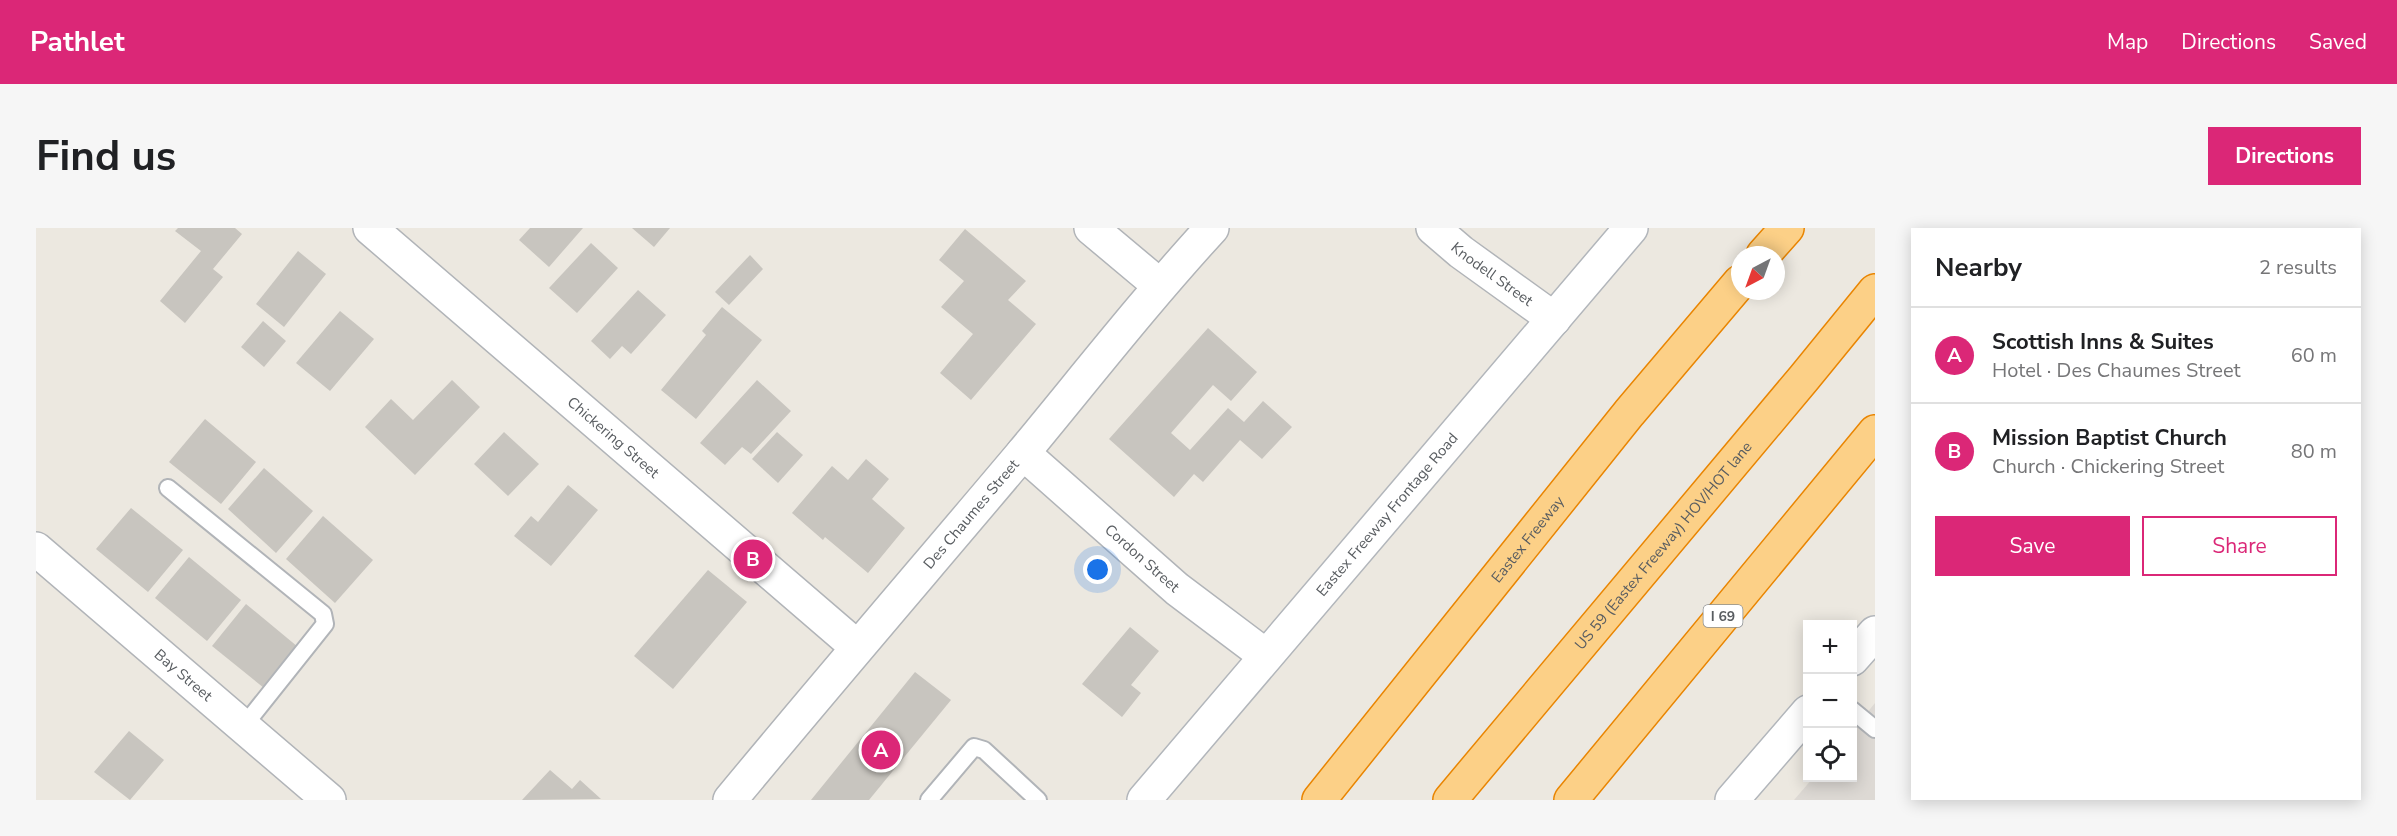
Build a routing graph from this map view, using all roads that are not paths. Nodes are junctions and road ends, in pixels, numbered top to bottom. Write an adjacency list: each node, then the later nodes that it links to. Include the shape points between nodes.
1 (370, 228): 19 (street, Chickering Street)
2 (1091, 228): 10 (street)
3 (1212, 228): 10 (street, Des Chaumes Street)
4 (1433, 228): 13 (street, Knodell Street)
5 (1631, 228): 13 (street, Eastex Freeway Frontage Road)
6 (1764, 228): 8 (highway)
7 (1787, 228): 9 (highway)
8 (1757, 246)
9 (1771, 246)
10 (1160, 285): 15 (street, Des Chaumes Street)
11 (1875, 291): 32 (highway, US 59 (Eastex Freeway) HOV/HOT lane)
12 (1731, 293): 31 (highway, Eastex Freeway, via 1629,413)
13 (1554, 319): 21 (street, Eastex Freeway Frontage Road)
14 (1875, 432): 33 (highway, I 69)
15 (1023, 453): 19 (street, Des Chaumes Street); 21 (street, Cordon Street, via 1177,589)
16 (168, 488): 24 (lane, via 323,614 325,624)
17 (36, 549): 24 (street, Bay Street)
18 (1875, 633): 20 (street)
19 (856, 647): 27 (street, Des Chaumes Street)
20 (1857, 653)
21 (1266, 656): 30 (street, Eastex Freeway Frontage Road)
22 (1857, 714): 25 (lane)
23 (1803, 718): 34 (street)
24 (243, 727): 26 (street, Bay Street)
25 (1875, 729)
26 (329, 800)
27 (730, 800)
28 (929, 800): 29 (lane, via 974,747 984,750)
29 (1038, 800)
30 (1144, 800)
31 (1319, 800)
32 (1450, 800)
33 (1571, 800)
34 (1732, 800)

